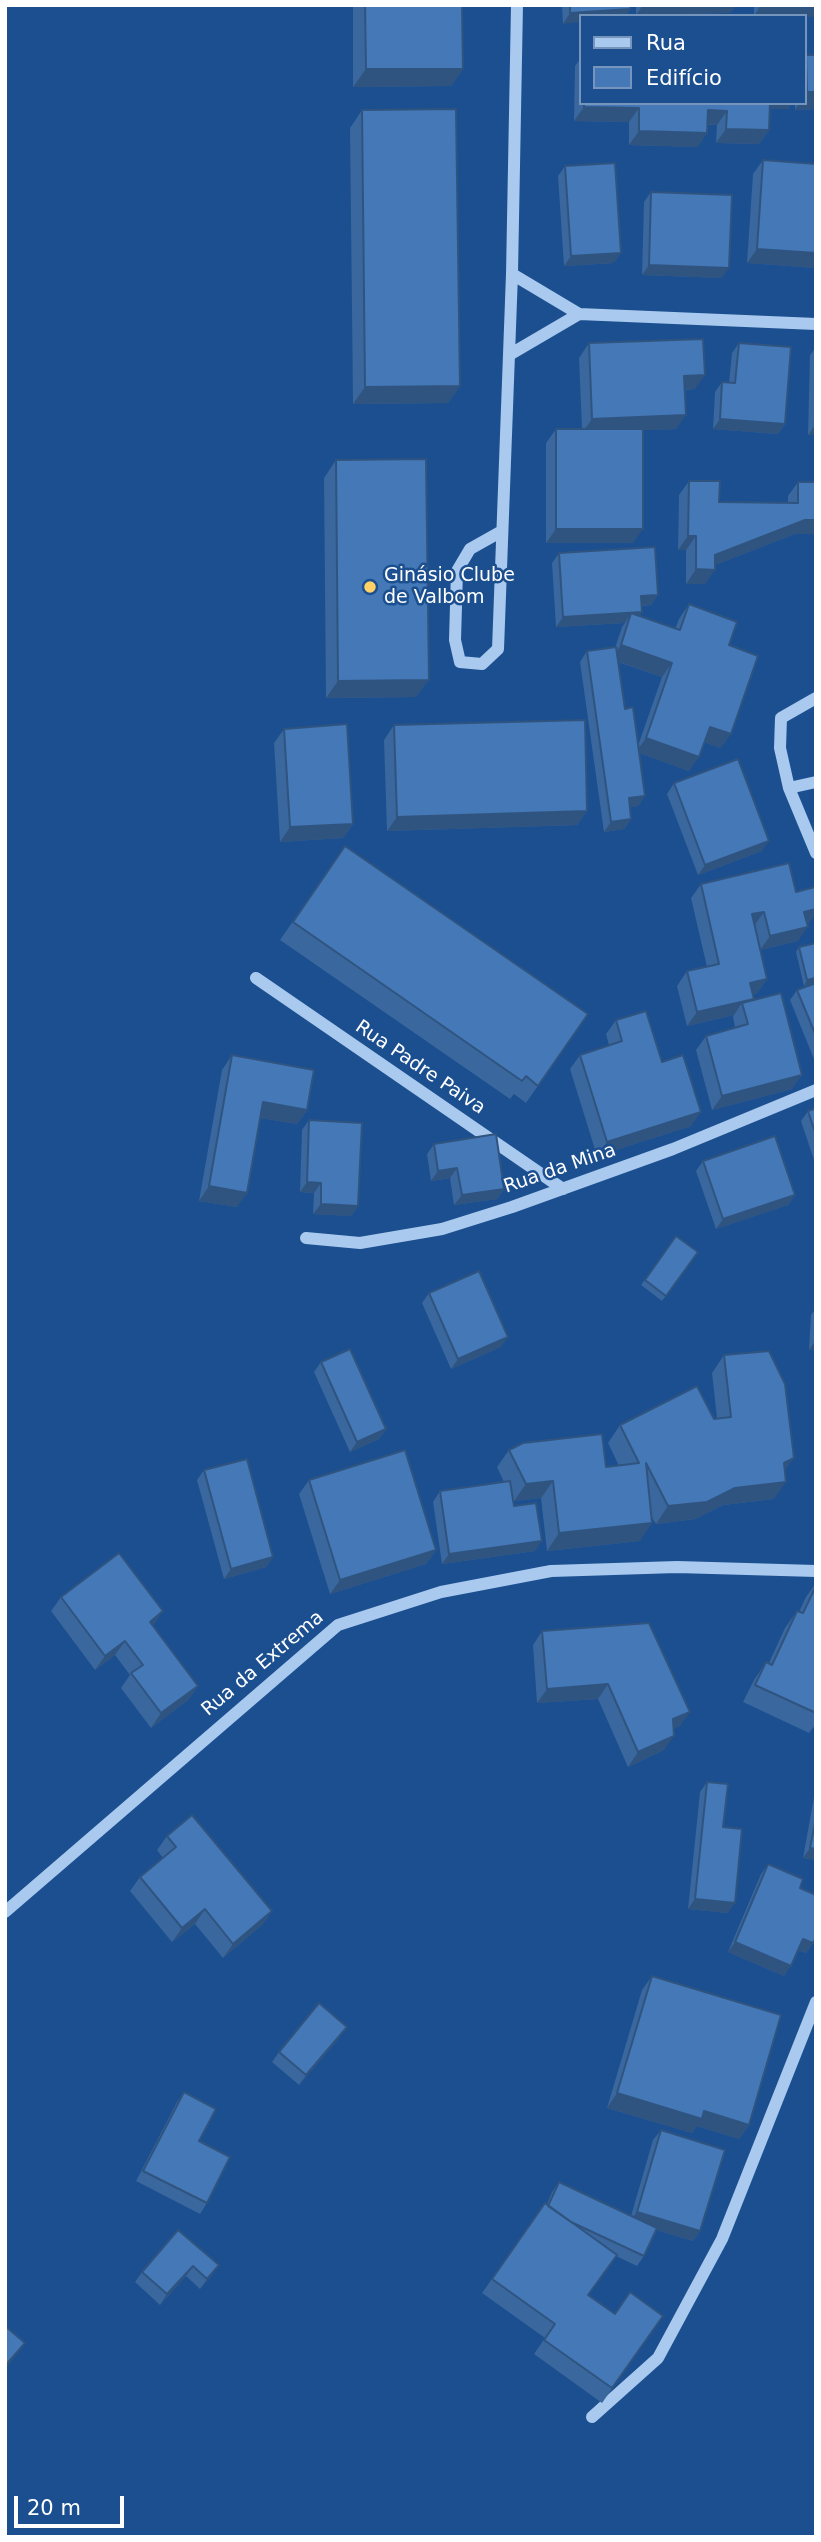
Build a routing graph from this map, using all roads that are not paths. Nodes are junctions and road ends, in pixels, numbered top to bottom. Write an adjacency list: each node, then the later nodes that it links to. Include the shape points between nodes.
1 (517, 5): 2 (street)
2 (512, 274): 3 (street); 5 (street)
3 (579, 314): 4 (street); 5 (street)
4 (816, 324)
5 (509, 355): 6 (street)
6 (502, 531): 6 (street, via 498,649 482,664 460,662 455,640 457,571 470,549)
7 (816, 698): 9 (street, via 781,718 780,748)
8 (816, 782): 9 (street)
9 (789, 788): 10 (street)
10 (816, 853)
11 (256, 978): 13 (street, Rua Padre Paiva)
12 (816, 1090): 13 (street, Rua da Mina)
13 (563, 1189): 14 (street, Rua da Mina, via 442,1228 359,1243)
14 (306, 1238)
15 (816, 1572): 16 (street, Rua da Extrema, via 677,1567 551,1571 441,1592 338,1625)
16 (5, 1912)
17 (816, 2002): 18 (street, via 722,2239 659,2358)
18 (592, 2417)

